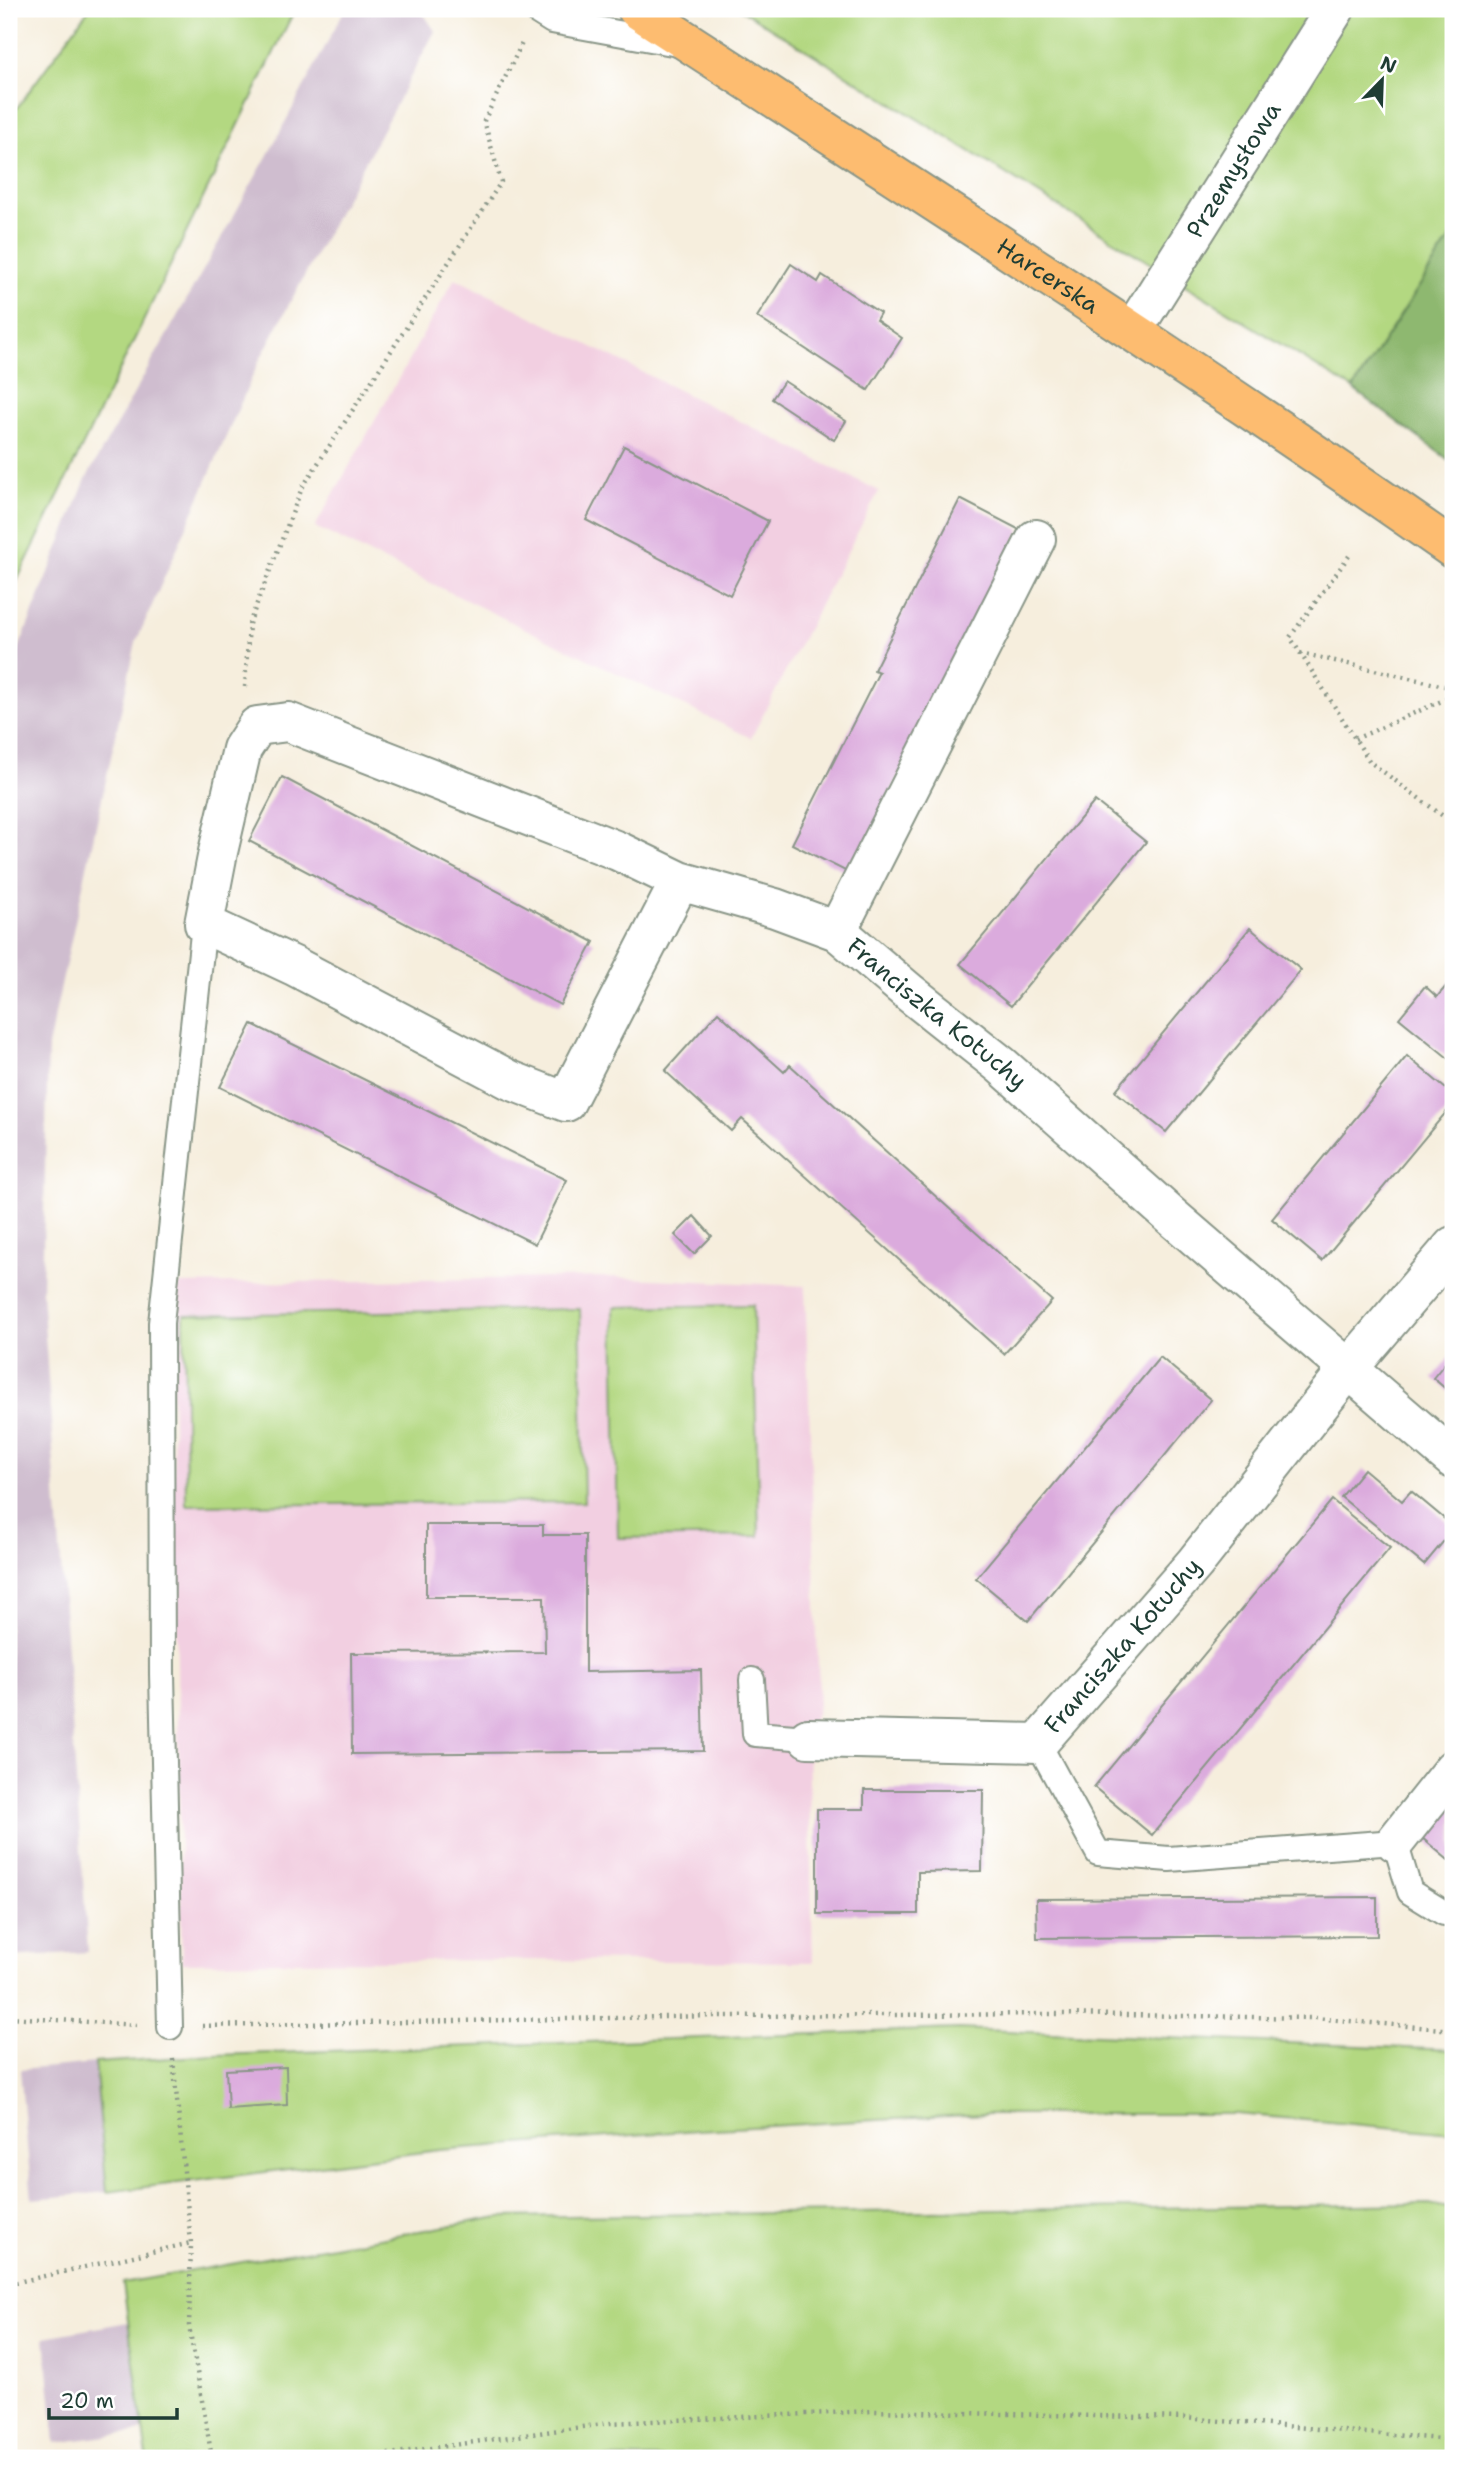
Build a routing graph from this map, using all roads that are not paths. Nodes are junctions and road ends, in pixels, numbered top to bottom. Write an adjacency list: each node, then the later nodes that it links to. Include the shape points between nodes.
1 (637, 9): 4 (main road, Harcerska)
2 (1335, 9): 5 (street, Przemysłowa)
3 (535, 10): 4 (lane, via 552,21)
4 (695, 47): 5 (main road, Harcerska)
5 (1133, 330): 7 (main road, Harcerska)
6 (1037, 539): 10 (street)
7 (1453, 549)
8 (680, 881): 9 (street, via 566,1102 510,1080); 9 (street, Franciszka Kotuchy, via 618,851 288,722 257,726 242,750); 10 (street, Franciszka Kotuchy)
9 (204, 923): 20 (lane, via 161,1324)
10 (837, 931): 12 (street, Franciszka Kotuchy, via 1001,1065)
11 (1453, 1246): 12 (street, Franciszka Kotuchy)
12 (1349, 1368): 13 (street, Franciszka Kotuchy); 16 (street, Franciszka Kotuchy, via 1195,1563)
13 (1453, 1459)
14 (752, 1680): 15 (lane, via 755,1734)
15 (808, 1738): 16 (street, Franciszka Kotuchy)
16 (1038, 1743): 18 (lane, via 1098,1853 1169,1859)
17 (1453, 1769): 18 (street)
18 (1395, 1842): 19 (lane, via 1409,1892 1444,1913)
19 (1453, 1913)
20 (170, 2027)

